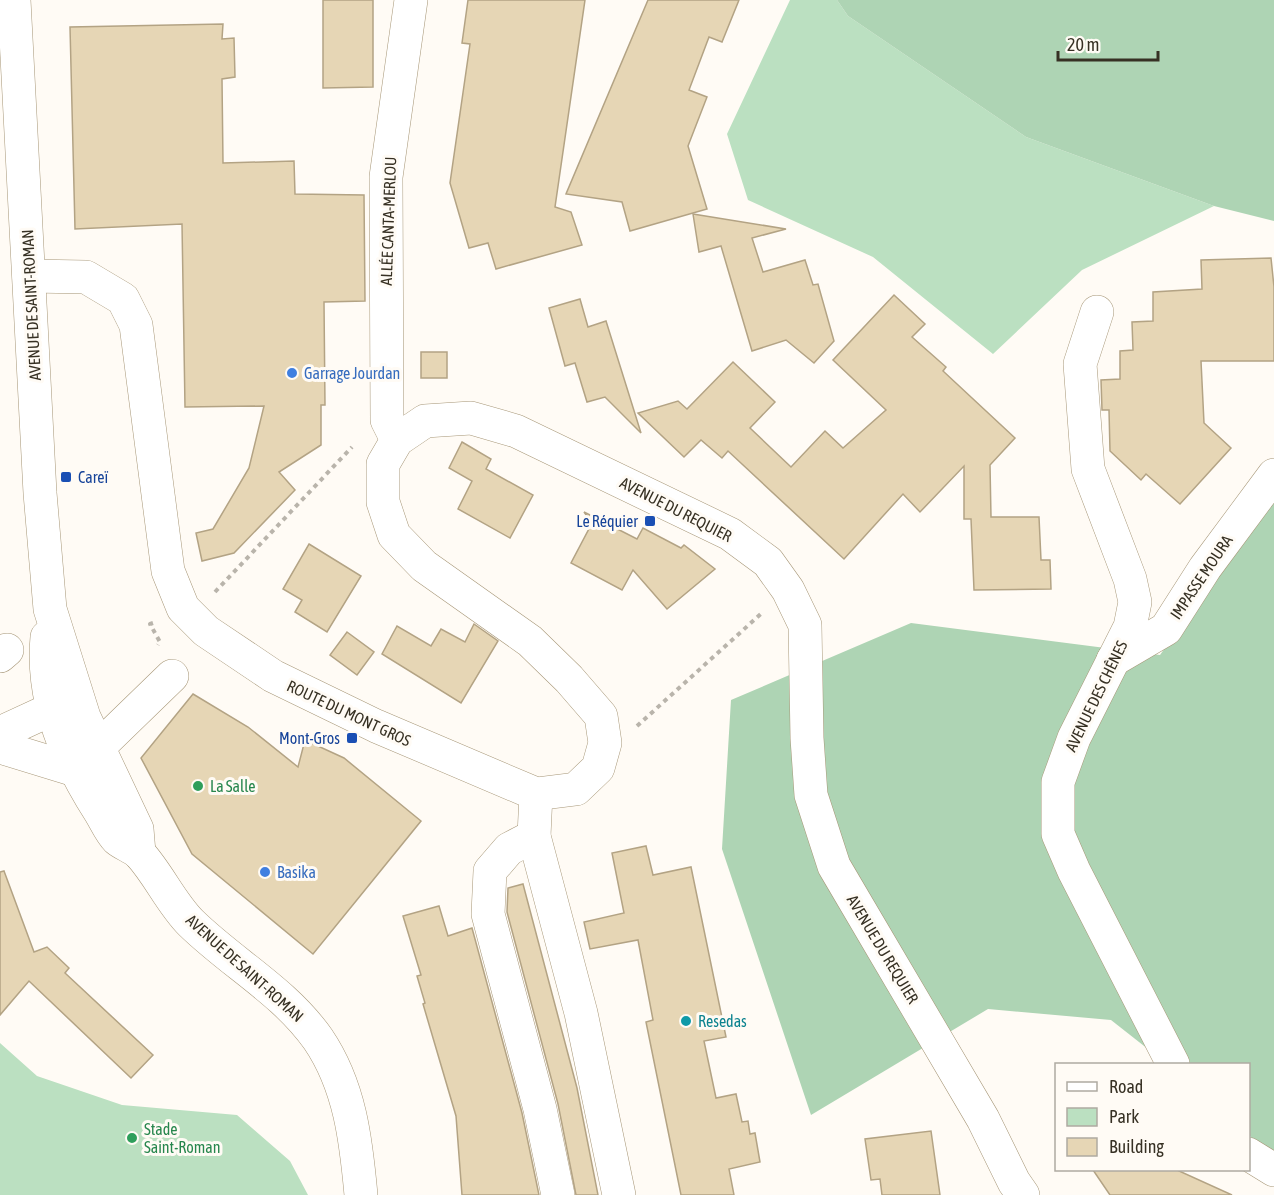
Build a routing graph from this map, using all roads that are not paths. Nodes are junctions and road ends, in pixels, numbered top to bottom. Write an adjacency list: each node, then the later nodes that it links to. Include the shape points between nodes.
1 (14, 0): 3 (street, AVENUE DE SAINT-ROMAN)
2 (411, 0): 5 (street, ALLÉE CANTA-MERLOU, via 386,177)
3 (29, 276): 7 (street, AVENUE DE SAINT-ROMAN); 15 (street, ROUTE DU MONT GROS, via 86,277 123,299 136,325 168,571 183,608 206,631 273,676 397,736)
4 (1097, 312): 8 (street, AVENUE DES CHÊNES, via 1080,364 1088,469 1135,602 1130,627)
5 (392, 430): 15 (street, AVENUE DU REQUIER, via 383,464 383,502 394,535 424,566 530,641 601,716 605,743 598,768 576,789); 23 (street, AVENUE DU REQUIER, via 425,421 471,418 516,431 730,534 768,562 788,590 805,626 811,795 834,866 983,1119)
6 (1274, 475): 8 (street, IMPASSE MOURA, via 1205,568 1166,629)
7 (50, 609): 9 (street, AVENUE DE SAINT-ROMAN); 11 (street, AVENUE DE SAINT-ROMAN, via 45,660)
8 (1113, 660): 17 (street, AVENUE DES CHÊNES, via 1074,738 1058,783 1058,834)
9 (69, 669): 11 (street); 14 (street, AVENUE DE SAINT-ROMAN)
10 (172, 676): 14 (street)
11 (52, 709): 12 (street); 14 (street, AVENUE DE SAINT-ROMAN)
12 (0, 733)
13 (0, 747): 14 (street)
14 (86, 760): 20 (street, AVENUE DE SAINT-ROMAN, via 116,838 139,853 190,922 274,990 319,1041 344,1090 356,1140)
15 (536, 794): 16 (street)
16 (534, 836): 21 (street, via 509,849 490,871 488,914 540,1108); 22 (street, via 581,1012)
17 (1172, 1063)
18 (1250, 1155): 19 (street)
19 (1274, 1170)
20 (361, 1195)
21 (558, 1195)
22 (619, 1195)
23 (1023, 1195)

